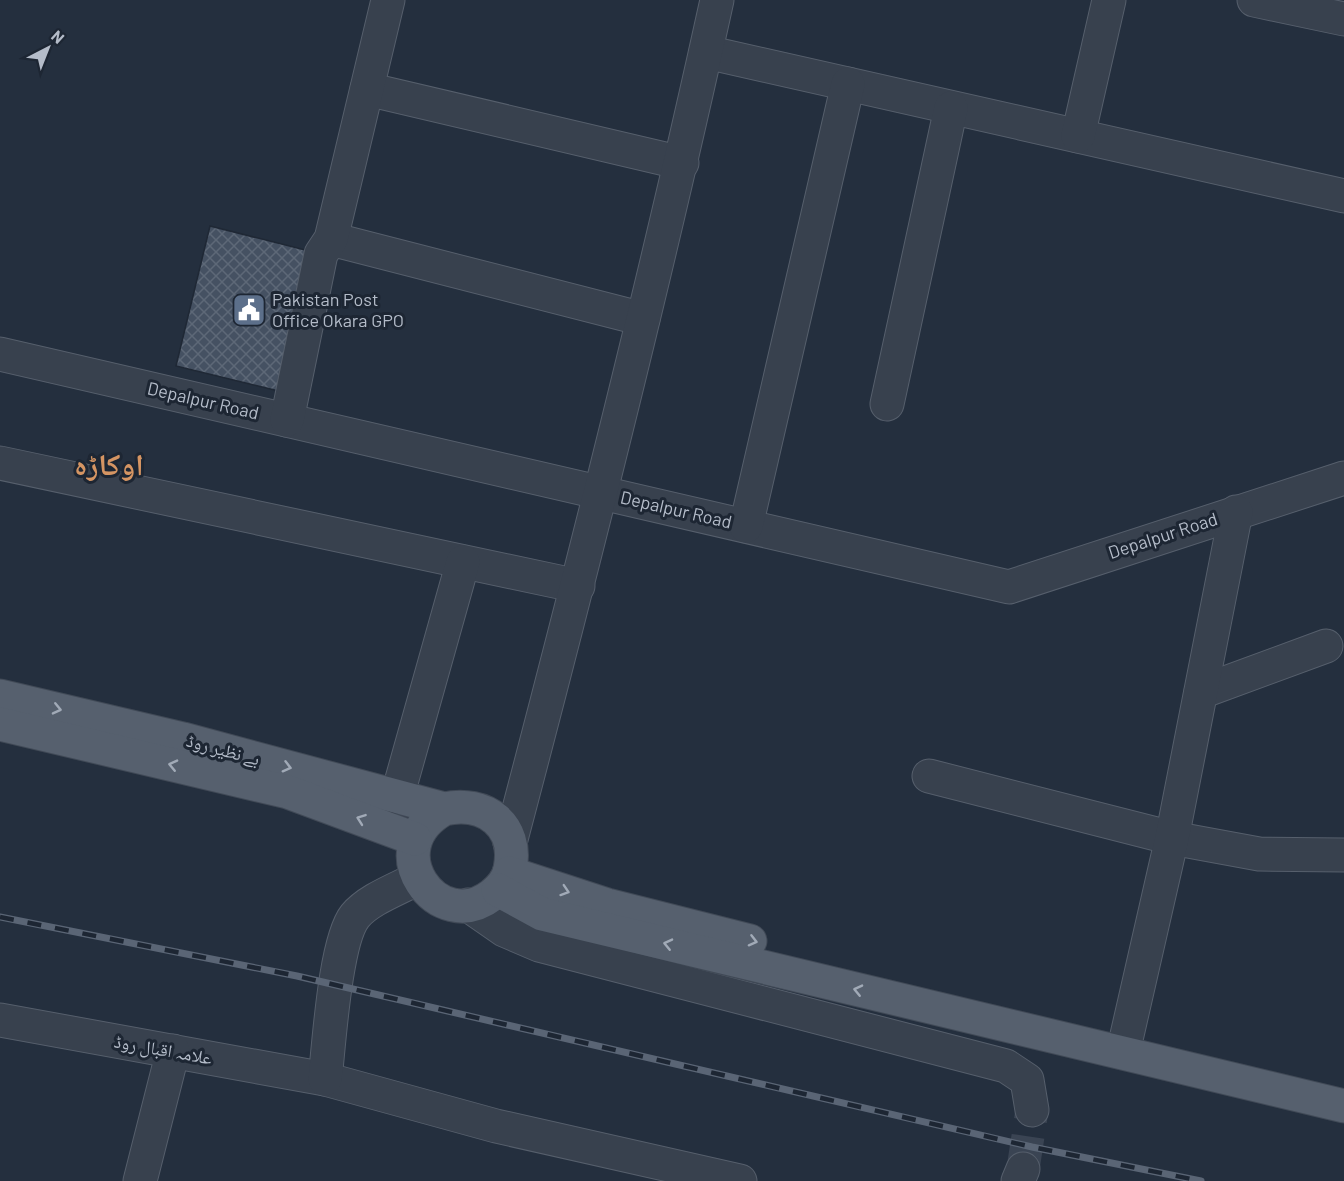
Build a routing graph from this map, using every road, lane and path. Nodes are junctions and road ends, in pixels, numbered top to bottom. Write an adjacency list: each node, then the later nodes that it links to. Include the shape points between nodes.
1 (388, 0): 8 (street)
2 (717, 0): 6 (street)
3 (1109, 0): 10 (street)
4 (1254, 0): 5 (street)
5 (1344, 20)
6 (706, 52): 7 (street); 11 (street)
7 (848, 84): 9 (street); 22 (street)
8 (367, 89): 11 (street); 13 (street)
9 (951, 108): 10 (street); 16 (street)
10 (1078, 136): 12 (street)
11 (682, 163): 14 (street)
12 (1344, 196)
13 (331, 239): 14 (street); 17 (street, via 321,254)
14 (643, 319): 20 (street)
15 (0, 354): 17 (street, Depalpur Road)
16 (887, 404)
17 (287, 420): 20 (street, Depalpur Road)
18 (0, 464): 23 (street)
19 (1344, 478): 21 (street, Depalpur Road)
20 (601, 493): 22 (street, Depalpur Road); 24 (street)
21 (1236, 512): 22 (street, Depalpur Road, via 1009,587); 26 (street)
22 (746, 526)
23 (463, 562): 24 (street); 30 (street)
24 (578, 586): 35 (street)
25 (1326, 646): 26 (street)
26 (1201, 692): 32 (street)
27 (0, 696): 30 (main road, بے نظیر روڈ, one-way to 30, via 183,739)
28 (0, 724): 33 (main road, one-way to 28, via 288,792)
29 (929, 776): 32 (street)
30 (397, 797): 31 (main road, بے نظیر روڈ)
31 (444, 809): 33 (main road, via 427,821); 35 (main road, via 472,807 484,811 505,830)
32 (1172, 838): 34 (street, via 1259,854); 39 (street)
33 (415, 839): 36 (main road, via 413,865)
34 (1344, 855)
35 (506, 868): 37 (main road, via 479,902); 39 (main road, one-way to 39, via 607,905); 43 (main road, one-way to 35, via 542,914)
36 (418, 878): 37 (main road, via 438,899); 41 (street, via 365,907 347,931 335,985)
37 (468, 905): 44 (street, via 504,930 539,945 1006,1066 1027,1080)
38 (0, 1020): 40 (street, علامہ اقبال روڈ)
39 (1127, 1035): 42 (main road)
40 (173, 1052): 41 (street, علامہ اقبال روڈ); 46 (street)
41 (325, 1079): 45 (street, علامہ اقبال روڈ)
42 (1344, 1084)
43 (1344, 1106)
44 (1032, 1110)
45 (496, 1126): 47 (street, via 516,1146); 48 (street, علامہ اقبال روڈ)
46 (140, 1181)
47 (651, 1181)
48 (740, 1181)

